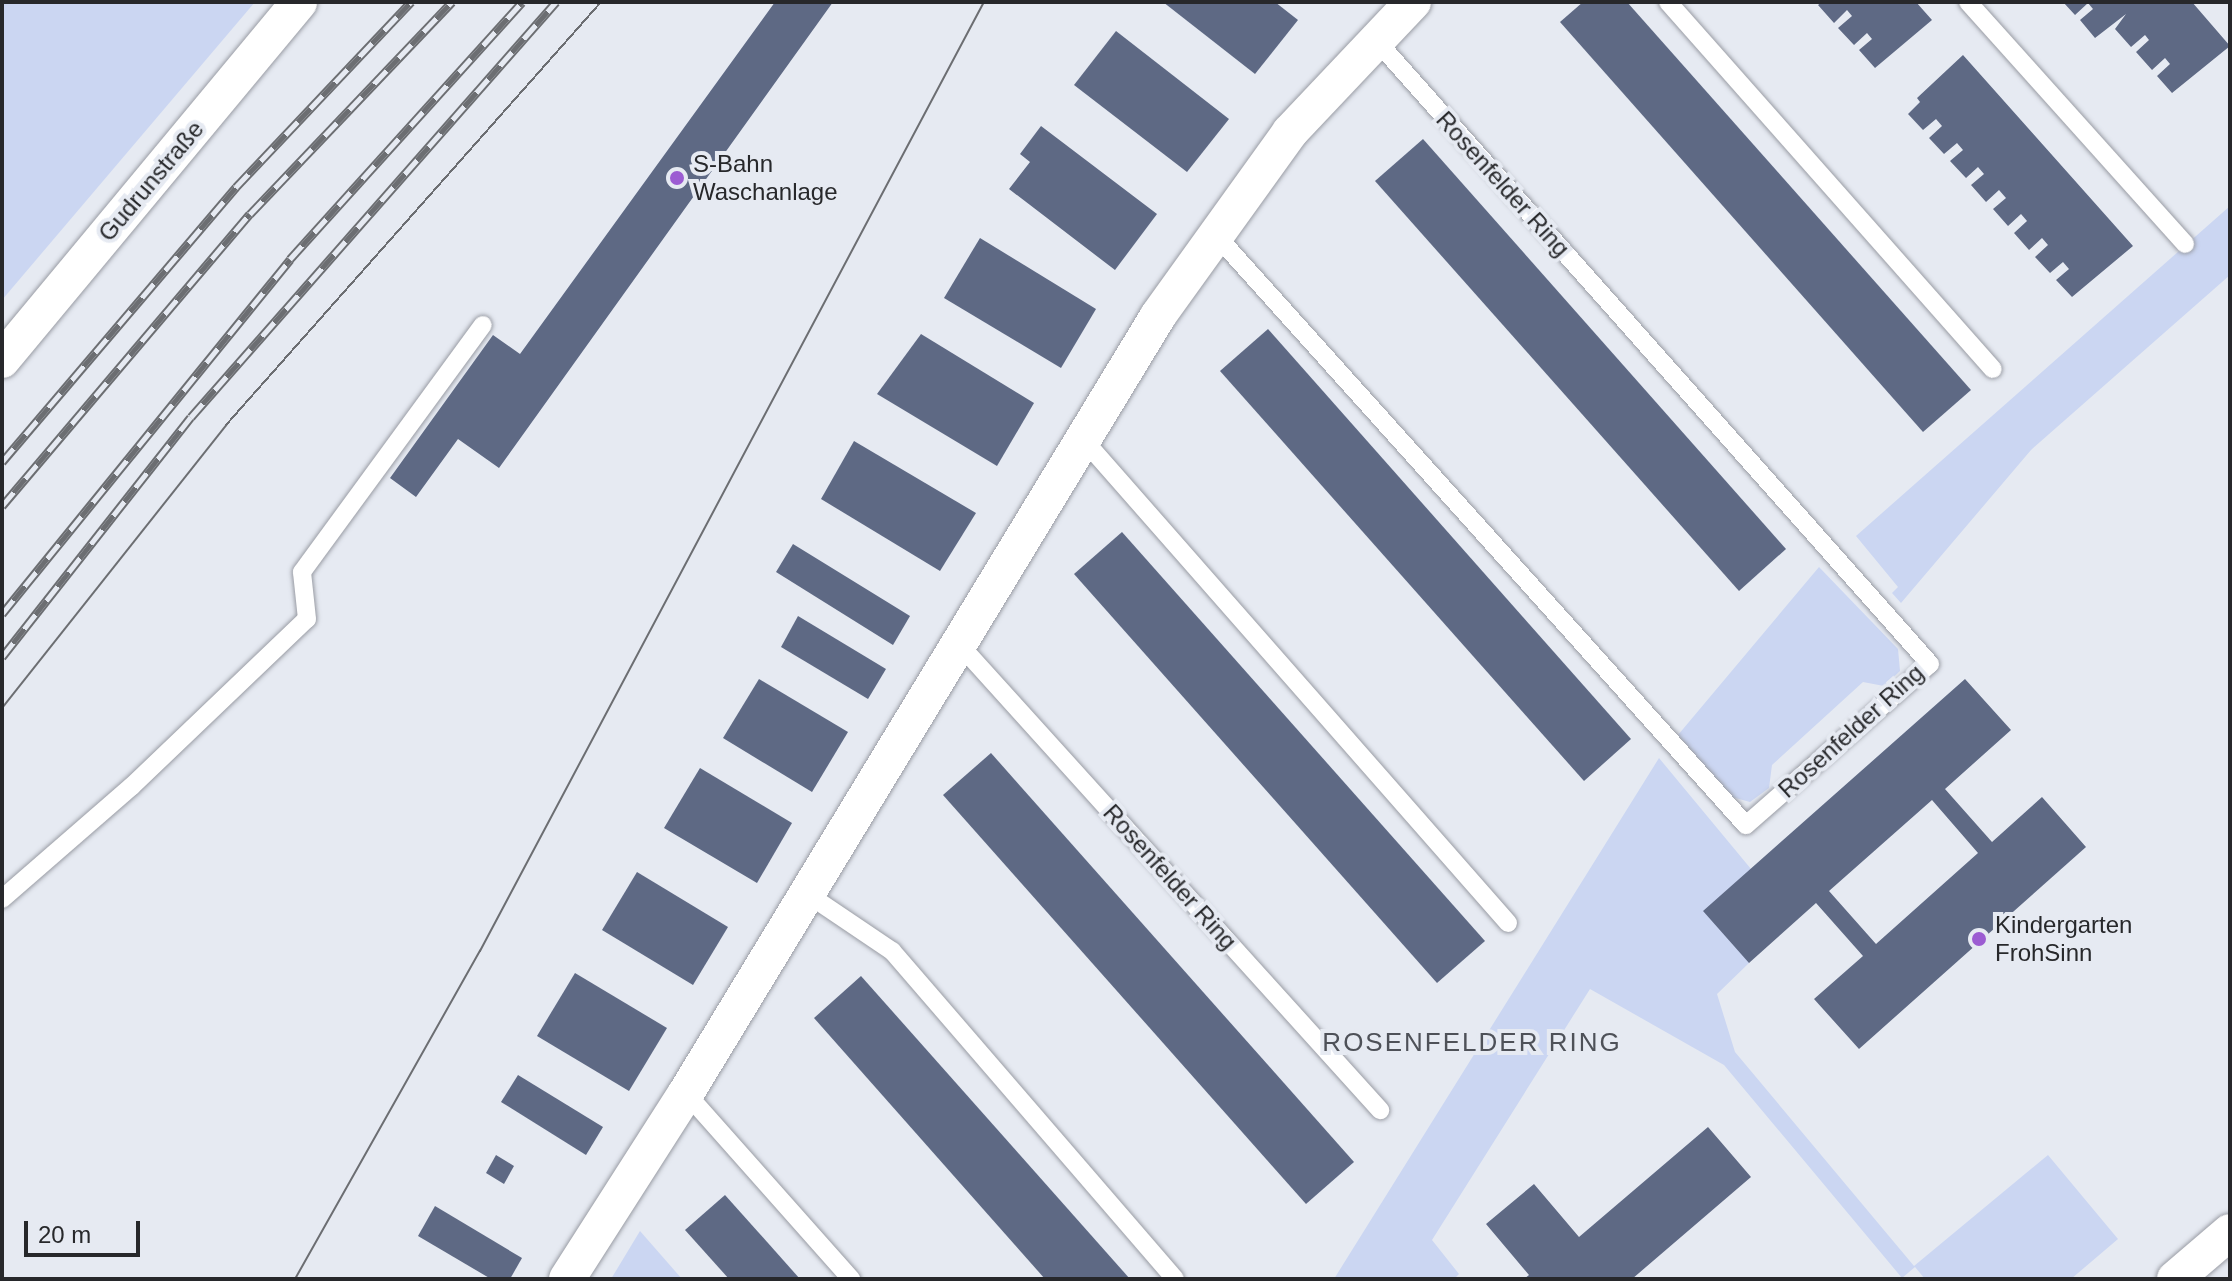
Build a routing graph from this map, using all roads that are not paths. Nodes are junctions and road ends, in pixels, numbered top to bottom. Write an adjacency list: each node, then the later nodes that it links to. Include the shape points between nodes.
1 (299, 2): 9 (street, Gudrunstraße)
2 (1413, 2): 5 (street)
3 (1668, 2): 10 (lane)
4 (1968, 2): 7 (lane)
5 (1376, 40): 6 (street, via 1290,132); 6 (lane, Rosenfelder Ring, via 1930,664 1746,825)
6 (1216, 235): 11 (street, via 1158,316)
7 (2185, 244)
8 (483, 325): 14 (lane, via 302,572 307,619 152,768)
9 (2, 360)
10 (1993, 369)
11 (1083, 439): 12 (street); 15 (lane)
12 (960, 645): 13 (street); 17 (lane, Rosenfelder Ring)
13 (806, 893): 16 (street); 21 (lane, via 892,951)
14 (2, 899)
15 (1508, 923)
16 (686, 1093): 19 (street); 20 (lane)
17 (1380, 1110)
18 (2230, 1232): 22 (street)
19 (567, 1279)
20 (851, 1279)
21 (1175, 1279)
22 (2175, 1279)

